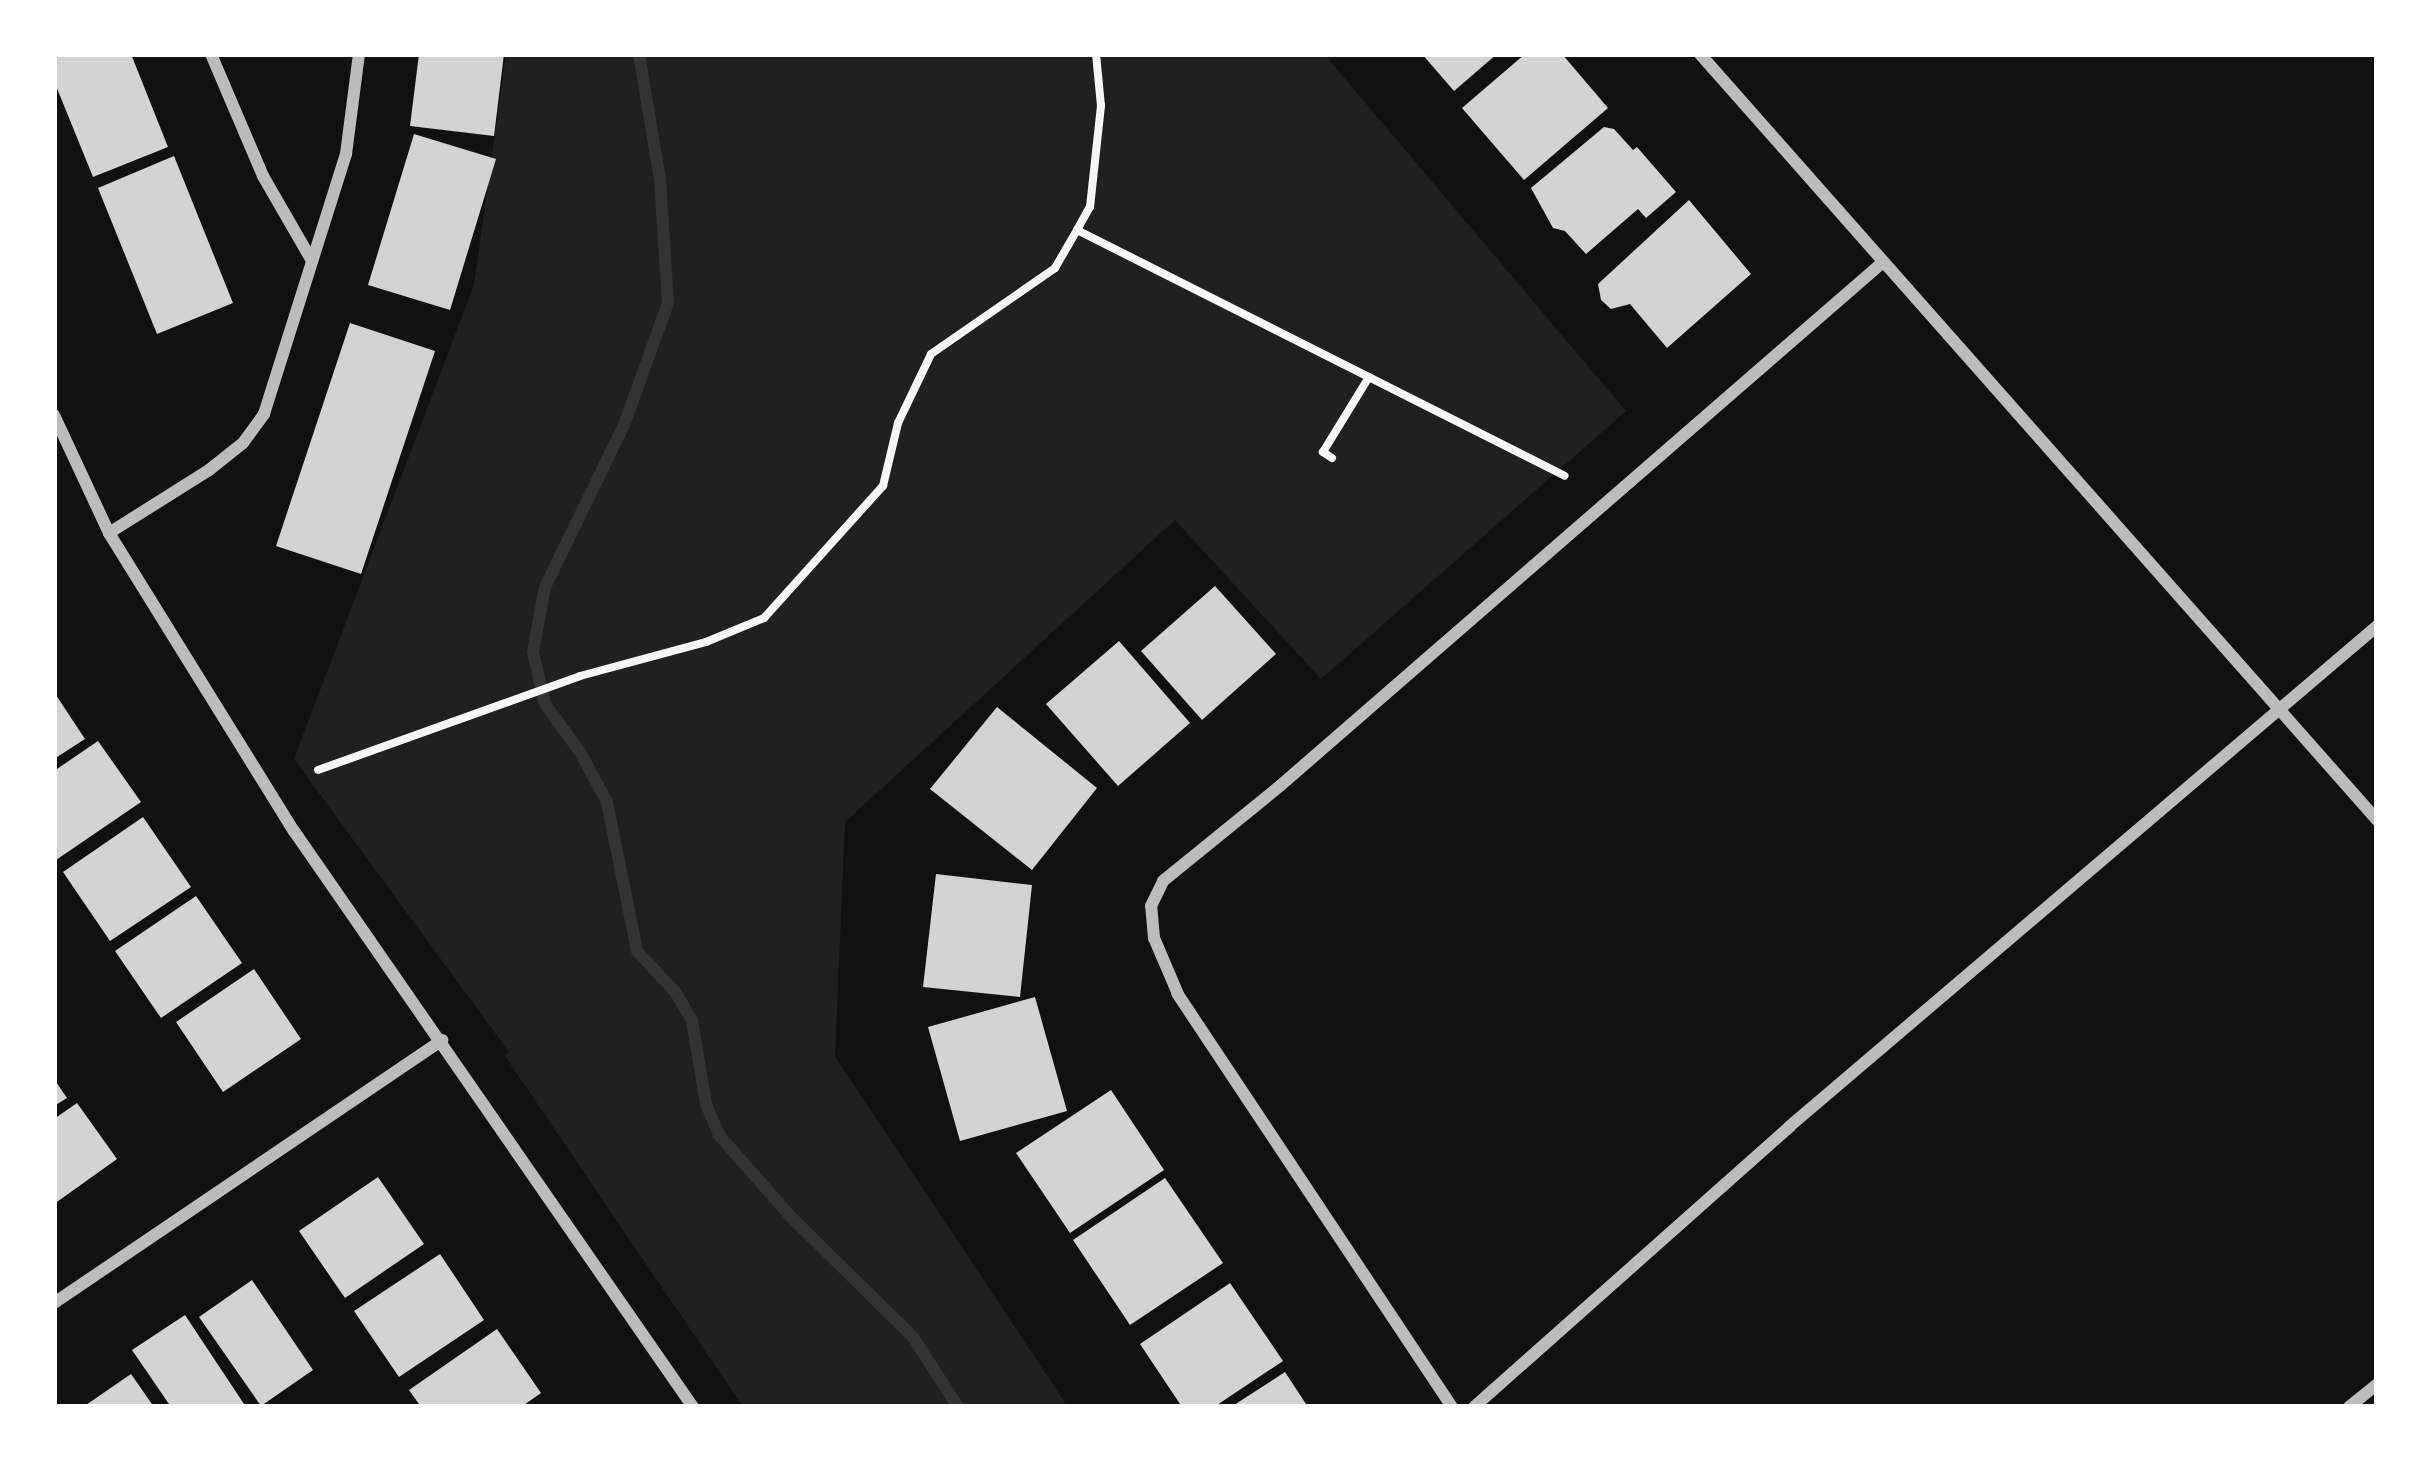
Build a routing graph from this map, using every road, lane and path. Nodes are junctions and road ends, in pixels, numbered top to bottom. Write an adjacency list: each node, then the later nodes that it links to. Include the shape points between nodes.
1 (211, 54): 6 (street, via 263,176)
2 (359, 54): 6 (street, via 346,154)
3 (1096, 54): 5 (path, via 1101,106 1090,207)
4 (1700, 54): 7 (street)
5 (1077, 230): 8 (path); 15 (path, via 1054,268 931,354 898,423 884,486 764,618)
6 (312, 261): 12 (street, via 264,414 243,443 170,500)
7 (1882, 263): 14 (street); 21 (street, via 1163,881 1151,905 1154,938 1178,994)
8 (1369, 377): 10 (path, via 1323,452); 11 (path)
9 (54, 415): 12 (street)
10 (1332, 458)
11 (1565, 476)
12 (109, 532): 17 (street, via 294,831)
13 (2377, 626): 14 (street)
14 (2281, 707): 16 (street); 22 (street)
15 (317, 770)
16 (2377, 820)
17 (442, 1040): 18 (street); 20 (street)
18 (54, 1303)
19 (2377, 1384): 23 (street)
20 (693, 1407)
21 (1452, 1407)
22 (1474, 1407)
23 (2350, 1407)

